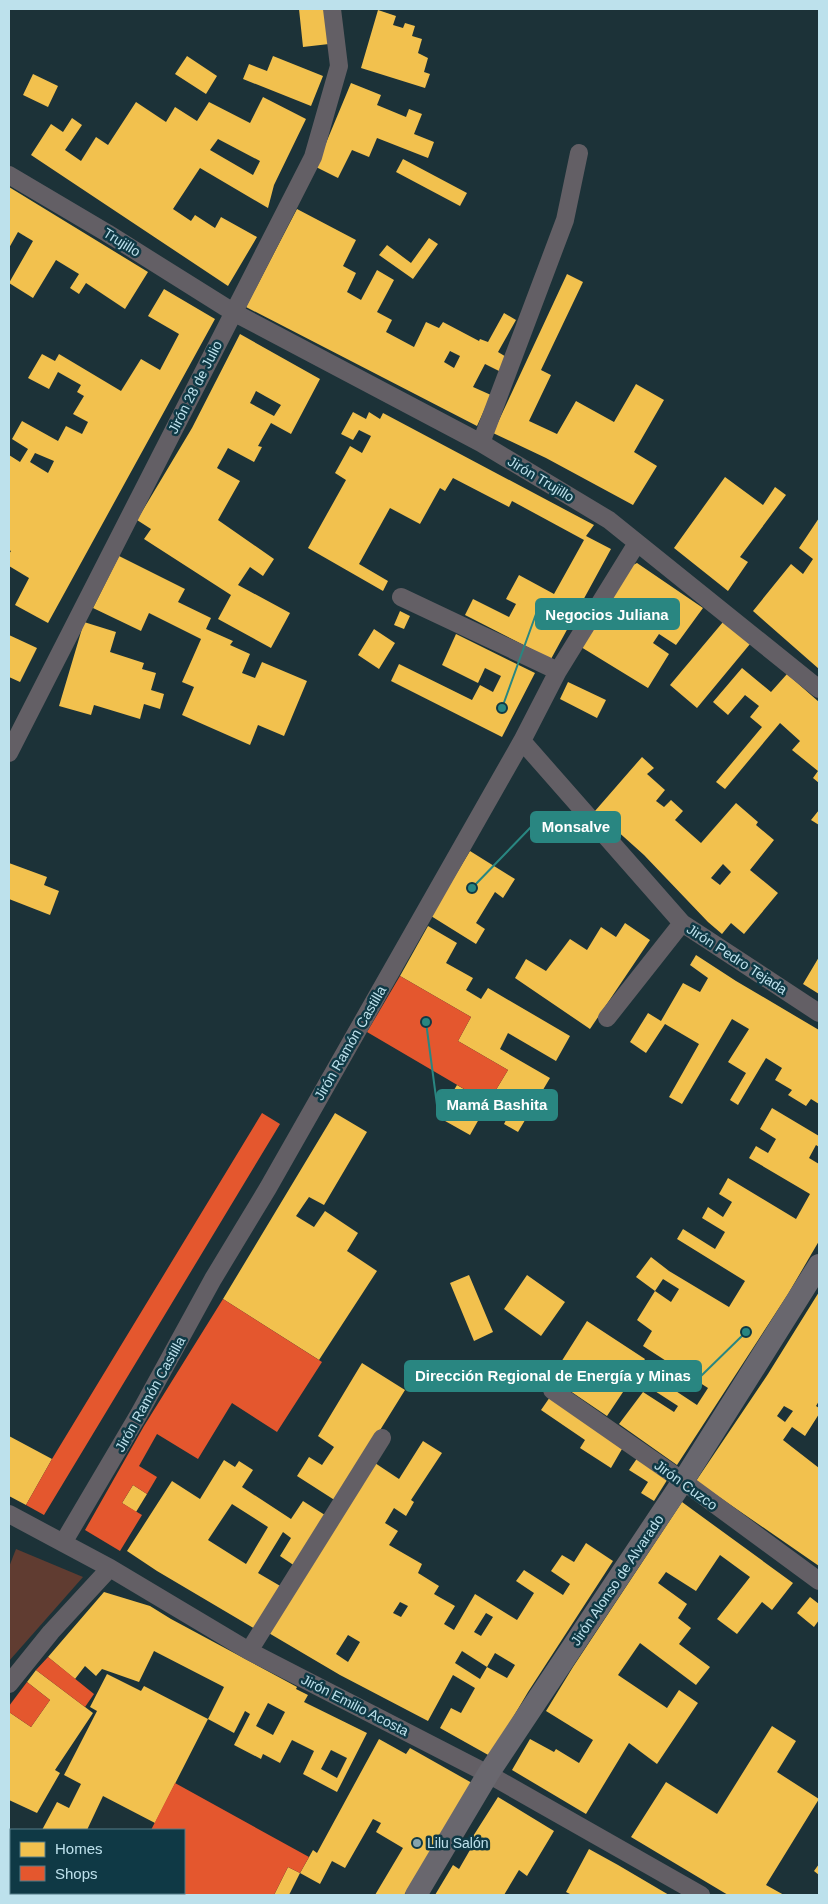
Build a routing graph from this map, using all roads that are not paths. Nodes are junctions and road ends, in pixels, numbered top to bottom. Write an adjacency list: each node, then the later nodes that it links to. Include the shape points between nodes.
1 (332, 9): 4 (street, Jirón 28 de Julio, via 339,66 312,157)
2 (579, 153): 5 (street, via 565,220)
3 (9, 175): 4 (street, Trujillo)
4 (233, 312): 5 (street, Jirón Trujillo); 11 (street, Jirón 28 de Julio)
5 (481, 443): 6 (street, Jirón Trujillo, via 609,520)
6 (637, 543): 8 (street, Jirón Ramón Castilla); 9 (street, Jirón Trujillo)
7 (401, 597): 8 (street)
8 (558, 670): 10 (street, Jirón Ramón Castilla)
9 (819, 689)
10 (522, 741): 12 (street, Jirón Pedro Tejada); 20 (street, Jirón Ramón Castilla, via 213,1279 140,1414)
11 (9, 753)
12 (682, 923): 13 (street, Jirón Pedro Tejada); 14 (street)
13 (819, 1013)
14 (607, 1018)
15 (819, 1265): 18 (main road, Jirón Alonso de Alvarado)
16 (552, 1390): 18 (street, Jirón Cuzco)
17 (382, 1438): 23 (street)
18 (683, 1481): 22 (street, Jirón Cuzco); 25 (main road, Jirón Alonso de Alvarado)
19 (9, 1514): 20 (street, Jirón Emilio Acosta)
20 (63, 1543): 21 (street, Jirón Emilio Acosta)
21 (110, 1568): 23 (street, Jirón Emilio Acosta); 24 (street)
22 (819, 1581)
23 (249, 1651): 25 (street, Jirón Emilio Acosta)
24 (9, 1684)
25 (488, 1774): 26 (main road, Jirón Alonso de Alvarado); 27 (street, Jirón Emilio Acosta)
26 (416, 1895)
27 (701, 1895)

